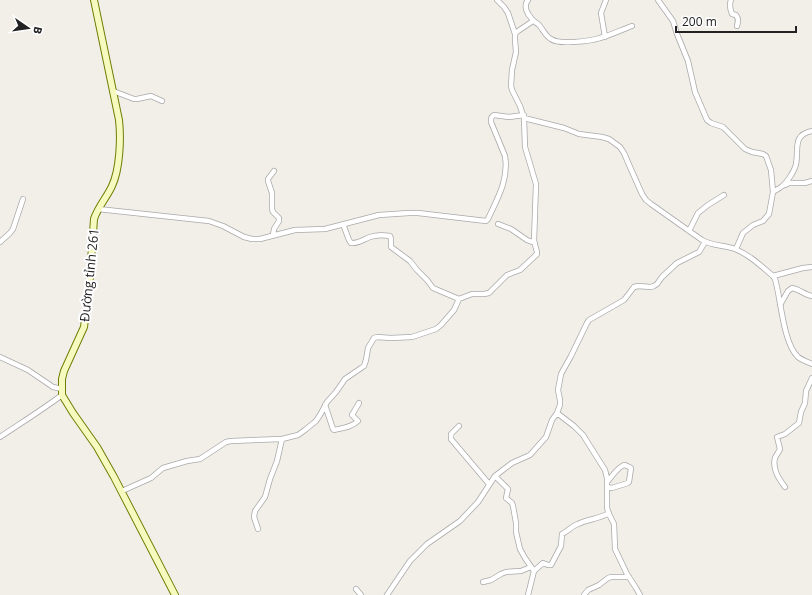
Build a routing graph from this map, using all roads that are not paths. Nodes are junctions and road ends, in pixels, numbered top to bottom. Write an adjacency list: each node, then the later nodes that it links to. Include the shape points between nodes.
1 (94, 0): 12 (main road, Đường tỉnh 261)
2 (497, 0): 10 (street, via 508,13)
3 (528, 0): 7 (street, via 526,10)
4 (606, 0): 11 (street, via 601,13)
5 (731, 0): 9 (street, via 729,4 732,14 737,16)
6 (661, 1): 19 (street, via 673,21 688,60 695,92 707,120 723,127 745,149 766,156 771,170)
7 (533, 20): 10 (street); 11 (street, via 550,39 559,42)
8 (632, 26): 11 (street)
9 (737, 26)
10 (515, 34): 14 (street, via 516,52 511,86)
11 (605, 37)
12 (113, 91): 13 (street, via 134,99 151,96); 22 (main road, Đường tỉnh 261, via 120,125 119,157 113,185)
13 (162, 101)
14 (524, 117): 23 (street, via 494,115 491,118 506,161 502,190 486,221 409,212 379,215); 25 (street, via 579,134 609,139 624,153 646,200); 29 (street, via 525,146 536,184)
15 (812, 131): 18 (street, via 806,132 799,139 794,170)
16 (274, 171): 26 (street, via 268,182 272,193 272,210 280,218)
17 (812, 181): 18 (street, via 789,183)
18 (782, 187): 19 (street)
19 (773, 192): 30 (street, via 767,218 743,233)
20 (724, 195): 25 (street, via 698,213)
21 (23, 199): 27 (street, via 13,229)
22 (98, 209): 26 (street, via 209,221 252,239); 39 (main road, Đường tỉnh 261, via 93,224 84,327 65,367)
23 (342, 224): 26 (street); 34 (street, via 351,243 376,236 390,236 392,247 408,259 433,288)
24 (498, 224): 29 (street)
25 (689, 231): 28 (street)
26 (273, 235)
27 (0, 242)
28 (705, 242): 30 (street); 42 (street, via 699,252 677,263 657,284 651,287 634,287 624,300 589,320 561,374)
29 (534, 243): 34 (street, via 537,254 520,270 507,275 487,294 472,294)
30 (736, 249): 32 (street, via 755,260)
31 (812, 267): 32 (street)
32 (773, 276): 35 (street)
33 (812, 296): 35 (street, via 792,288)
34 (459, 299): 41 (street, via 454,310 436,329 412,337 374,338 368,348 364,366 344,379)
35 (780, 305): 37 (street, via 789,340 795,352 802,360)
36 (0, 357): 39 (street, via 28,370)
37 (812, 364)
38 (812, 378): 50 (street, via 806,391 799,423 777,437 780,449 775,459 776,468 778,477)
39 (62, 392): 44 (street, via 40,411); 51 (main road, via 72,413 97,447)
40 (359, 403): 41 (street, via 352,415 358,422 350,427 334,430)
41 (325, 405): 45 (street, via 311,426)
42 (557, 413): 46 (street, via 546,437 530,454); 47 (street, via 583,435 605,470)
43 (459, 426): 48 (street, via 451,434 451,439)
44 (0, 437)
45 (282, 439): 51 (street, via 226,442 200,459 163,468 151,478); 53 (street, via 265,497 255,511 254,520)
46 (495, 476): 48 (street); 54 (street, via 508,489 506,498 513,506 520,549)
47 (608, 481): 49 (street); 49 (street, via 623,466 632,468 628,484)
48 (489, 484): 58 (street, via 478,502 460,521 426,544 410,561)
49 (608, 487): 52 (street)
50 (785, 487)
51 (122, 491): 59 (main road)
52 (609, 513): 54 (street, via 578,524 562,534 562,546 551,565 543,563); 55 (street, via 614,524 615,549)
53 (258, 529)
54 (533, 569): 56 (street, via 506,572); 61 (street)
55 (629, 577): 62 (street, via 608,578); 63 (street)
56 (483, 582)
57 (356, 589): 60 (street)
58 (388, 594)
59 (175, 595)
60 (361, 595)
61 (528, 595)
62 (584, 595)
63 (640, 595)

